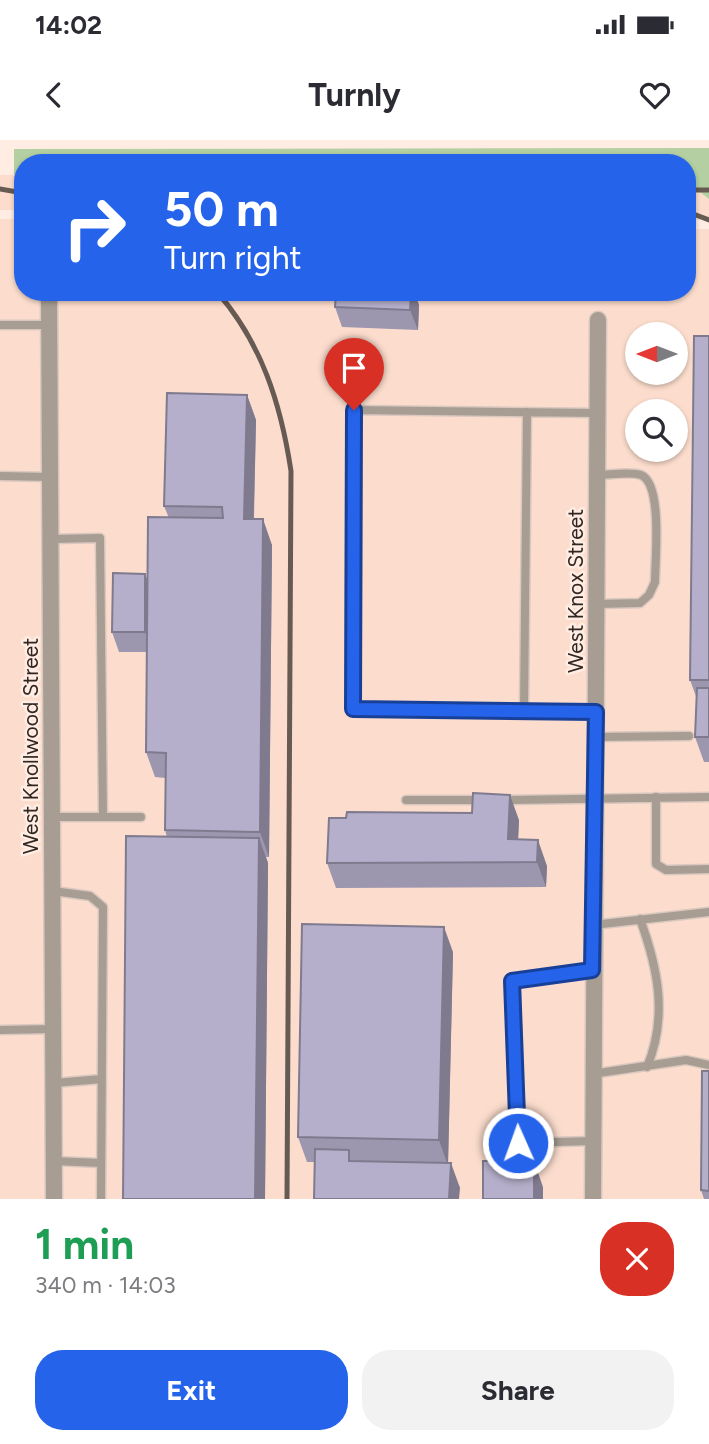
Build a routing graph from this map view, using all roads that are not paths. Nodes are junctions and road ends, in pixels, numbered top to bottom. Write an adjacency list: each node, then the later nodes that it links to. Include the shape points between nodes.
1 (49, 301): 4 (street, West Knollwood Street)
2 (598, 320): 6 (street, West Knox Street)
3 (0, 325): 4 (lane)
4 (49, 325): 9 (street, West Knollwood Street)
5 (527, 412): 6 (lane); 12 (lane); 12 (lane, via 354,410 353,709)
6 (597, 413): 7 (street, West Knox Street)
7 (597, 475): 11 (street, West Knox Street); 11 (lane, via 640,474 649,481 655,494 655,582 640,603)
8 (0, 476): 9 (lane)
9 (50, 477): 10 (street, West Knollwood Street)
10 (51, 539): 20 (street, West Knollwood Street); 21 (lane, via 100,538)
11 (597, 604): 13 (street, West Knox Street)
12 (524, 711): 13 (lane)
13 (596, 712): 15 (street, West Knox Street)
14 (689, 736): 15 (lane)
15 (596, 737): 16 (street, West Knox Street)
16 (594, 796): 17 (lane); 19 (lane); 27 (street, West Knox Street)
17 (656, 797): 18 (lane); 23 (lane, via 656,864 666,870)
18 (709, 797)
19 (406, 800)
20 (52, 817): 21 (lane); 24 (street, West Knollwood Street)
21 (103, 817): 22 (lane)
22 (141, 817)
23 (709, 869)
24 (53, 891): 29 (street, West Knollwood Street); 34 (lane, via 90,896 103,907)
25 (709, 912): 26 (lane)
26 (640, 919): 27 (lane); 32 (lane, via 660,988 659,1024)
27 (593, 925): 28 (street, West Knox Street)
28 (592, 970): 33 (street, West Knox Street); 36 (lane, via 512,981 518,1143)
29 (53, 1029): 30 (lane); 35 (street, West Knollwood Street)
30 (0, 1030)
31 (709, 1065): 32 (lane, via 686,1060)
32 (647, 1067): 33 (lane)
33 (592, 1074): 36 (street, West Knox Street)
34 (102, 1079): 35 (lane); 38 (lane)
35 (54, 1083): 37 (street, West Knollwood Street)
36 (593, 1141): 41 (street, West Knox Street)
37 (54, 1161): 38 (lane); 39 (street, West Knollwood Street)
38 (101, 1163): 40 (lane)
39 (54, 1199)
40 (101, 1199)
41 (593, 1199)

